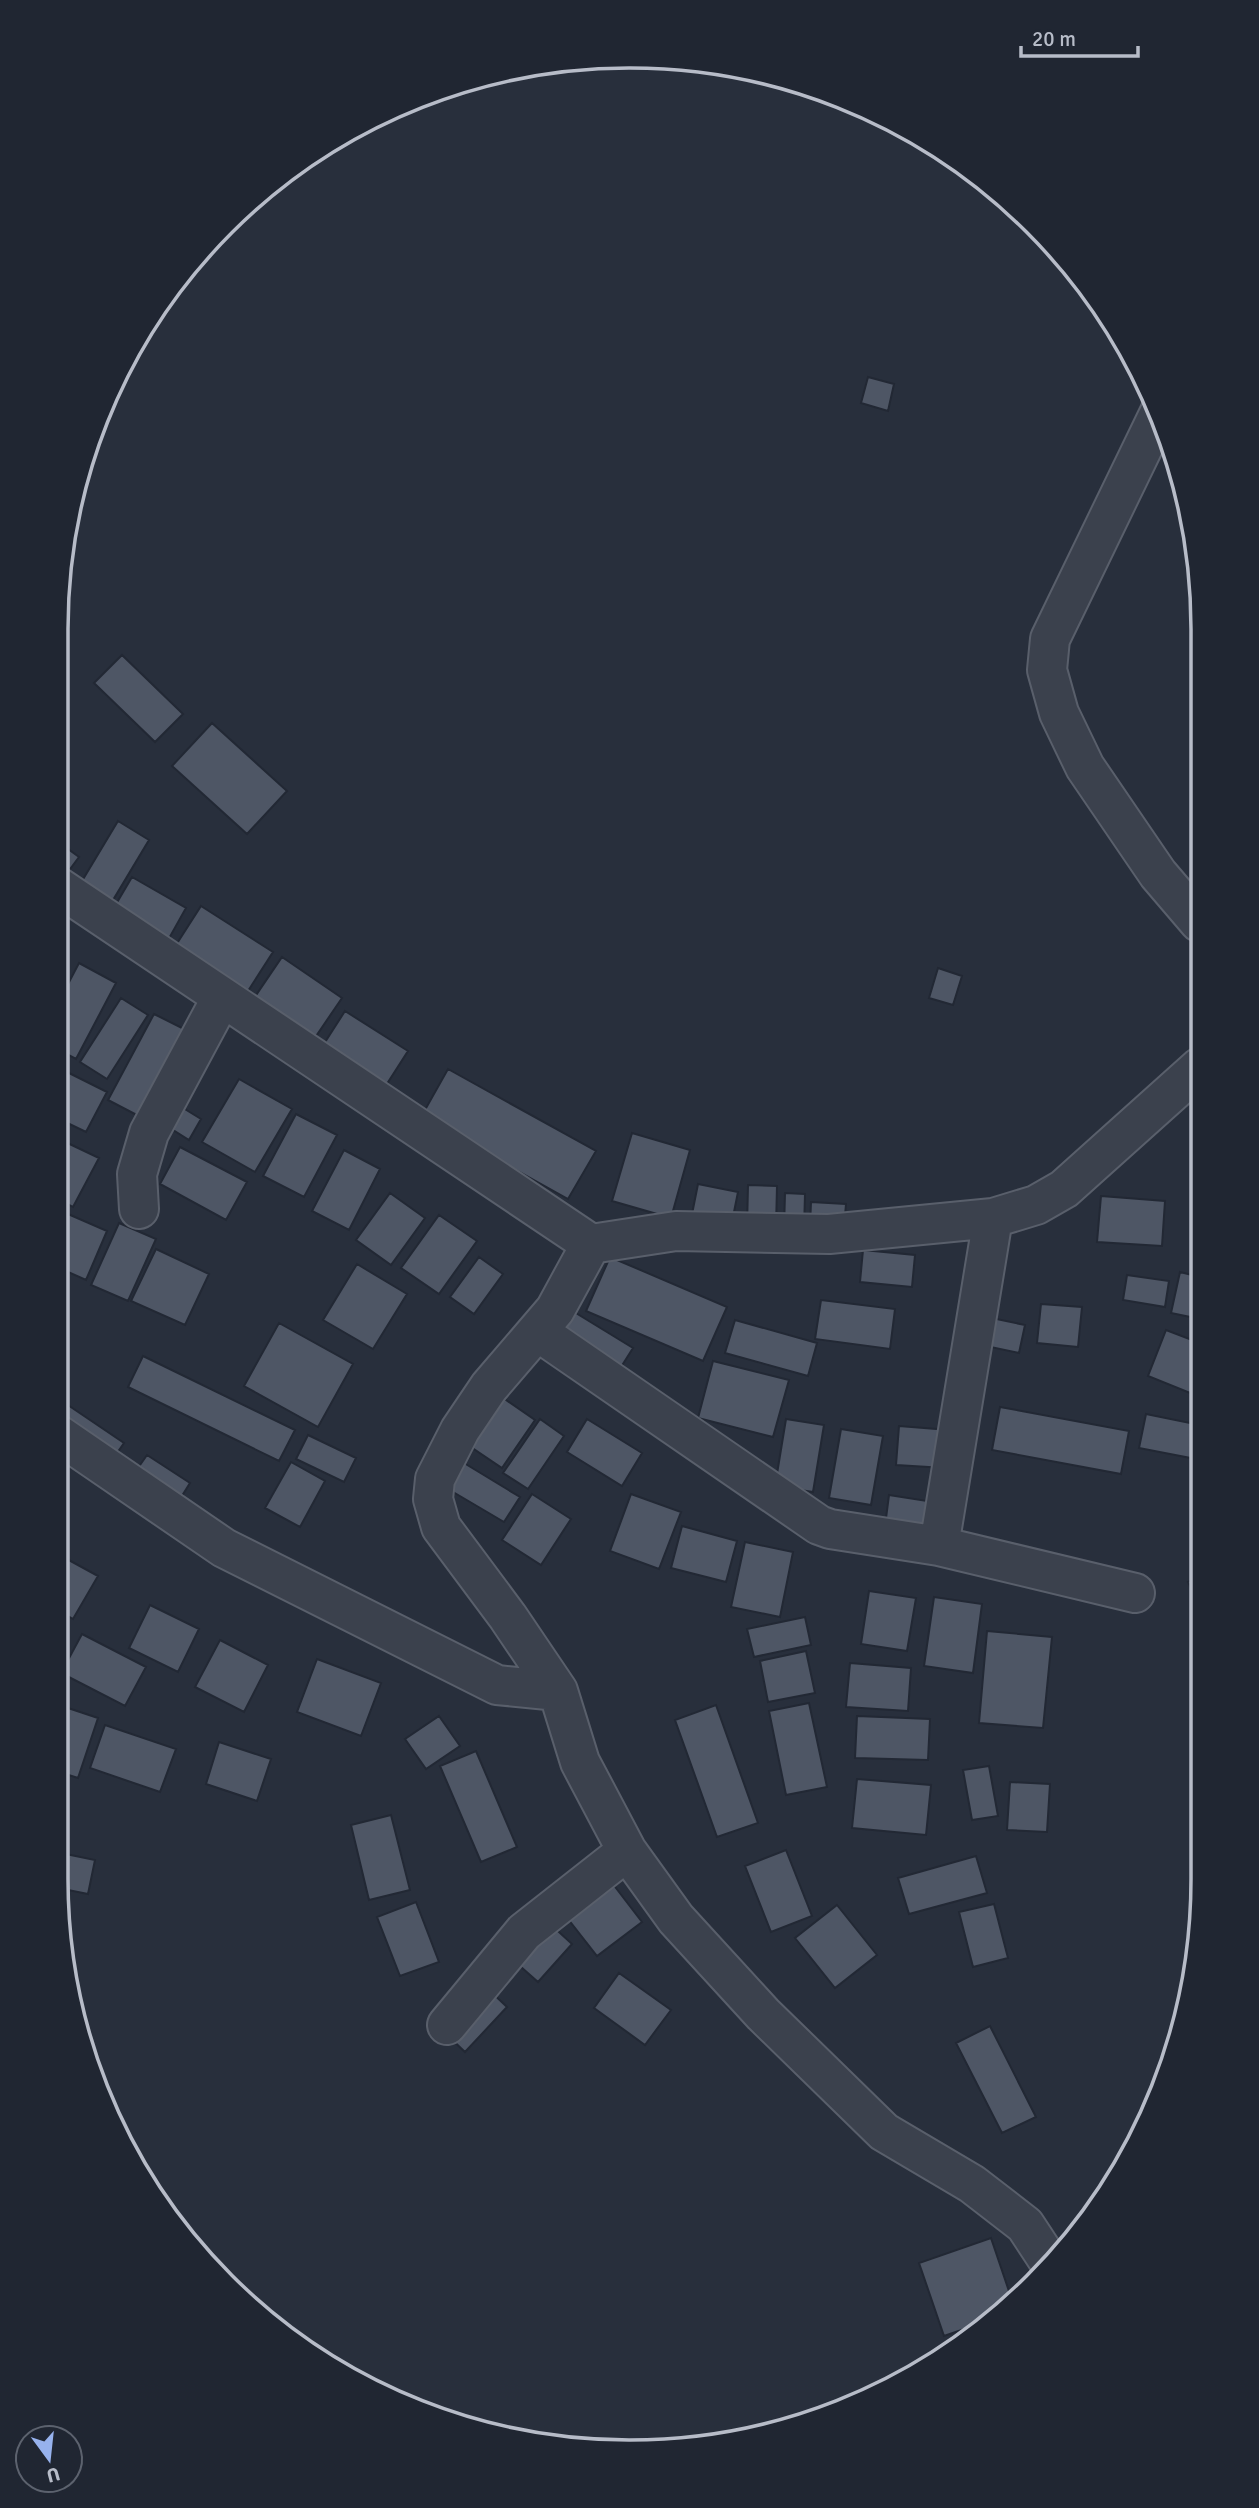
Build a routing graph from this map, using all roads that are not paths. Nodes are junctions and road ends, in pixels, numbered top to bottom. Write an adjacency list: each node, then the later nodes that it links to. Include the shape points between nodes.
1 (1153, 427): 3 (street, via 1050,639 1047,670 1059,713 1085,767 1158,874)
2 (68, 893): 4 (street)
3 (1191, 913)
4 (222, 997): 6 (street, via 149,1133 137,1174); 8 (street)
5 (1191, 1074): 7 (street, via 1064,1189 1036,1205)
6 (139, 1209)
7 (993, 1219): 8 (street, via 829,1234 676,1231); 11 (street)
8 (591, 1244): 9 (street, via 555,1310)
9 (537, 1331): 11 (street, via 819,1525); 13 (street, via 489,1387 460,1430 435,1479 433,1499 440,1527)
10 (68, 1441): 13 (street, via 224,1548 497,1685)
11 (939, 1546): 12 (street)
12 (1135, 1594)
13 (558, 1691): 14 (street, via 580,1762)
14 (627, 1851): 15 (street, via 524,1932); 16 (street, via 676,1919 763,2014 884,2132 972,2184 1025,2225)
15 (447, 2025)
16 (1045, 2255)

